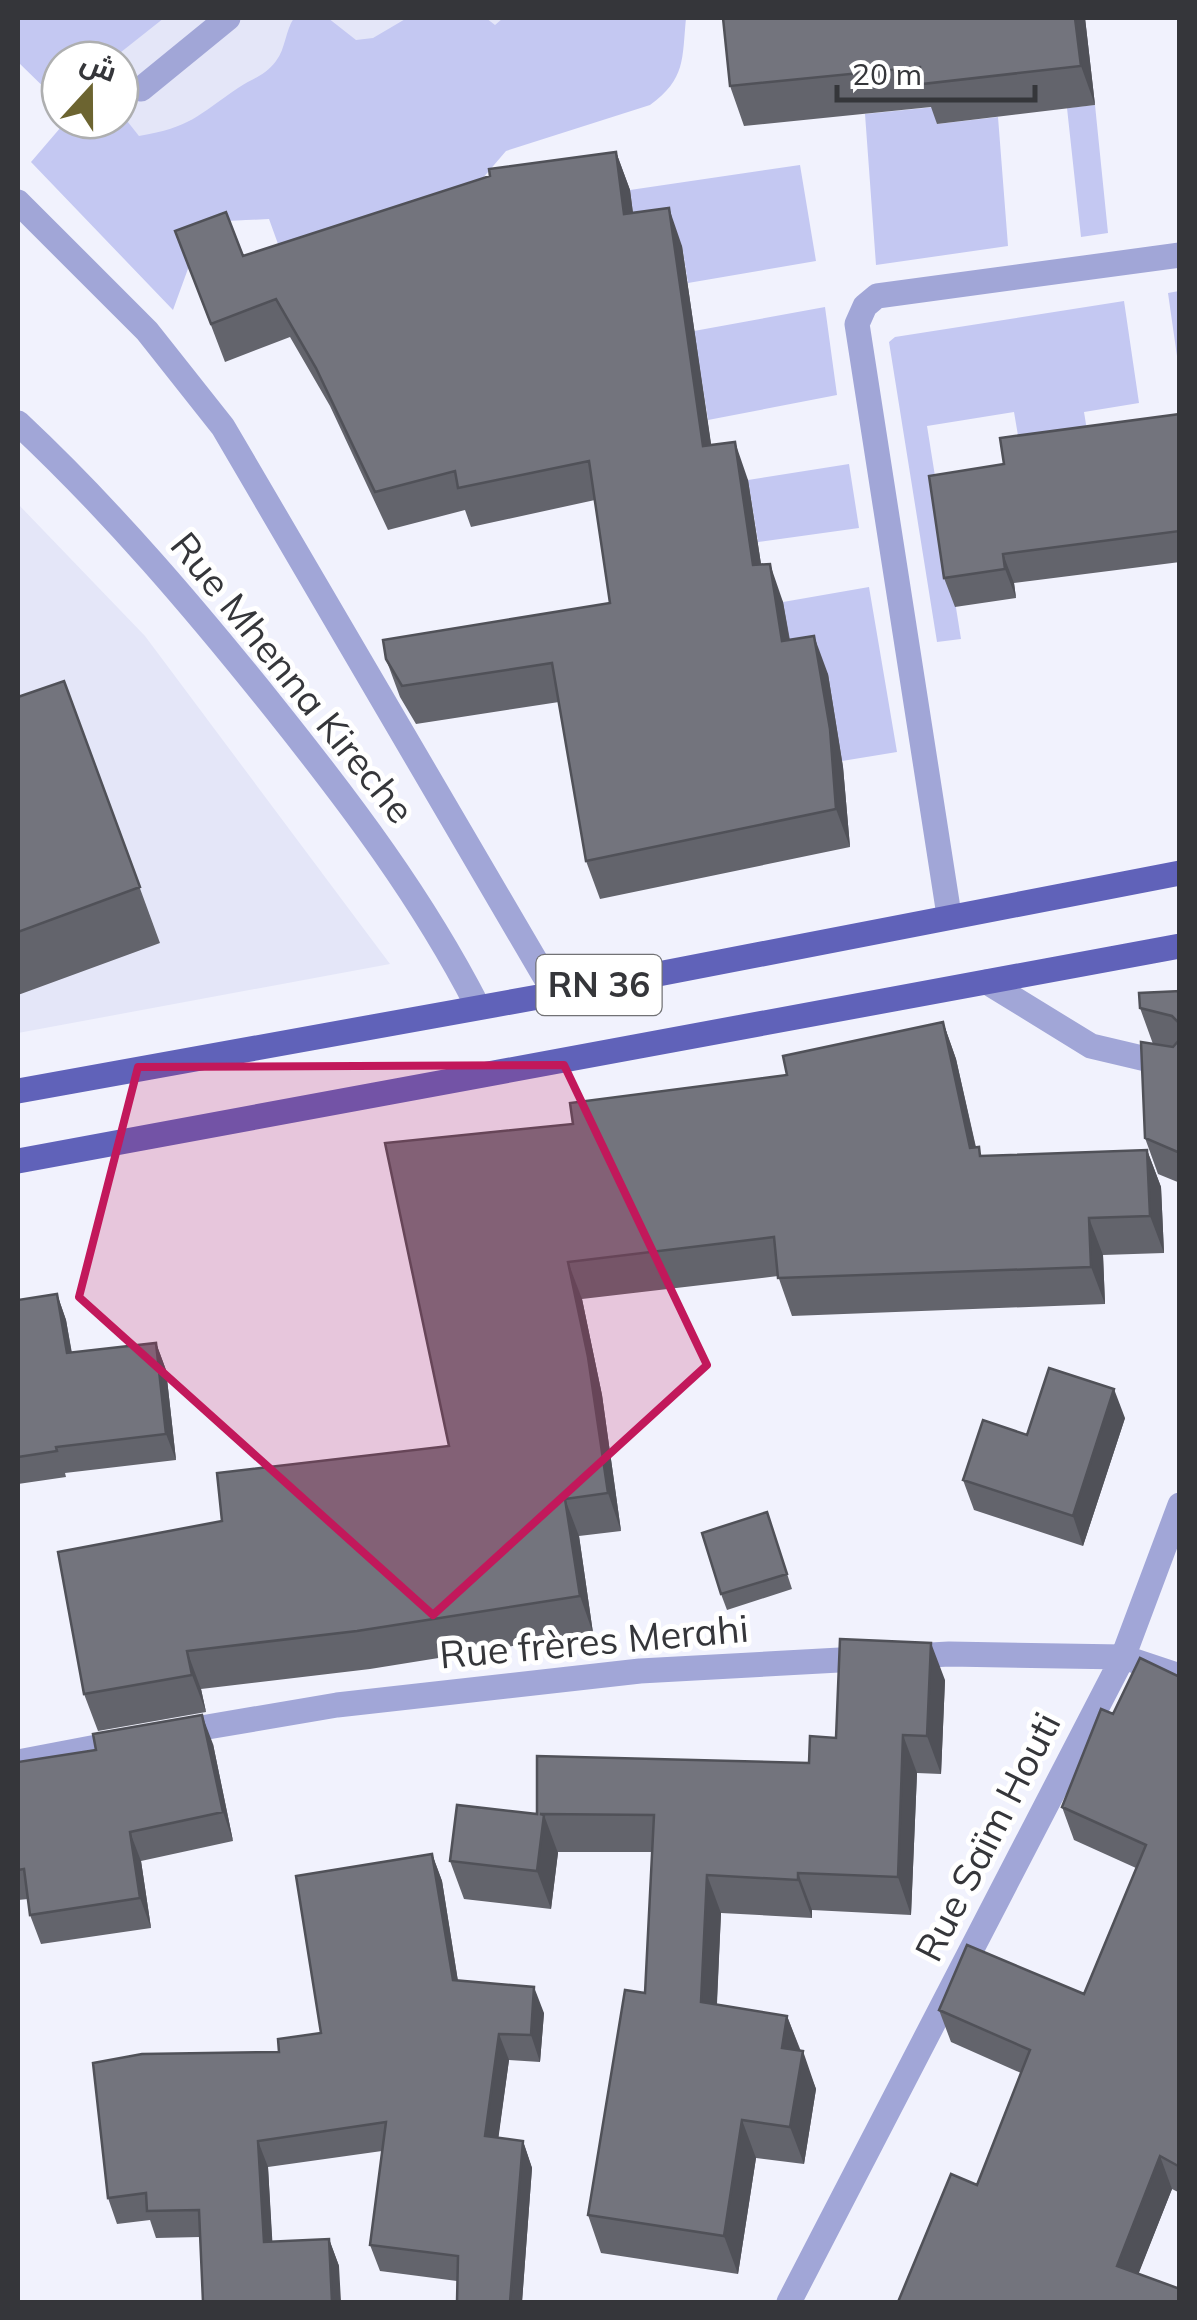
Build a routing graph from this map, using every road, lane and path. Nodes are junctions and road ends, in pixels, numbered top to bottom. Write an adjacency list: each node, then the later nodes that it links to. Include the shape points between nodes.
1 (228, 18): 2 (street)
2 (142, 90)
3 (18, 202): 10 (street, via 147,331 223,426)
4 (1180, 255): 7 (street, via 877,296 857,324)
5 (18, 423): 11 (street, Rue Mhenna Kireche, via 200,616 302,743 427,915)
6 (1180, 873): 7 (main road, RN 36)
7 (949, 915): 10 (main road, RN 36)
8 (1180, 946): 9 (main road, RN 36)
9 (987, 982): 12 (street, via 1091,1046); 14 (main road, RN 36)
10 (555, 994): 11 (main road, RN 36)
11 (476, 1005): 13 (main road, RN 36)
12 (1180, 1067)
13 (18, 1091)
14 (18, 1161)
15 (1180, 1505): 16 (street, Rue Saïm Houti)
16 (1123, 1657): 17 (street, Rue frères Merahi); 18 (street, Rue frères Merahi, via 949,1654 640,1671 337,1705); 19 (street, Rue Saïm Houti)
17 (1180, 1676)
18 (18, 1762)
19 (789, 2302)

